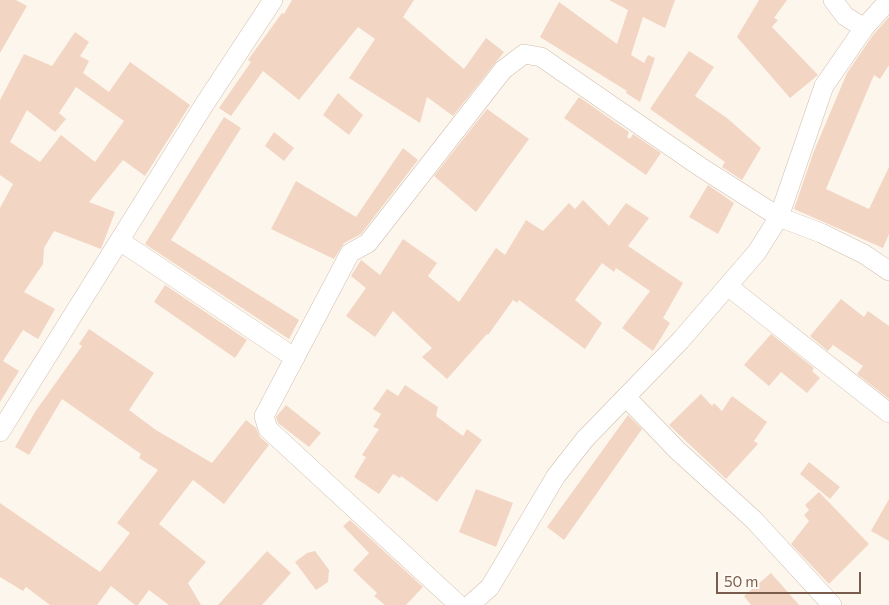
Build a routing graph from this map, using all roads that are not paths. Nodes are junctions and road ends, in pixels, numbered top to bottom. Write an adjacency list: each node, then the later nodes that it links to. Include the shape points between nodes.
1 (273, 0): 6 (street)
2 (833, 0): 4 (street, via 845,16)
3 (889, 0): 4 (street)
4 (864, 28): 5 (street, via 824,86)
5 (780, 217): 7 (street, via 864,254); 8 (street); 9 (street, via 702,168 541,57 524,54 503,70 368,243 350,253)
6 (120, 241): 9 (street); 12 (street)
7 (889, 271)
8 (729, 287): 10 (street); 11 (street)
9 (295, 358): 13 (street, via 264,416 268,429)
10 (626, 397): 14 (street, via 585,439 556,476 490,587); 15 (street, via 677,450 754,520)
11 (889, 413)
12 (0, 432)
13 (459, 605)
14 (470, 605)
15 (832, 605)

